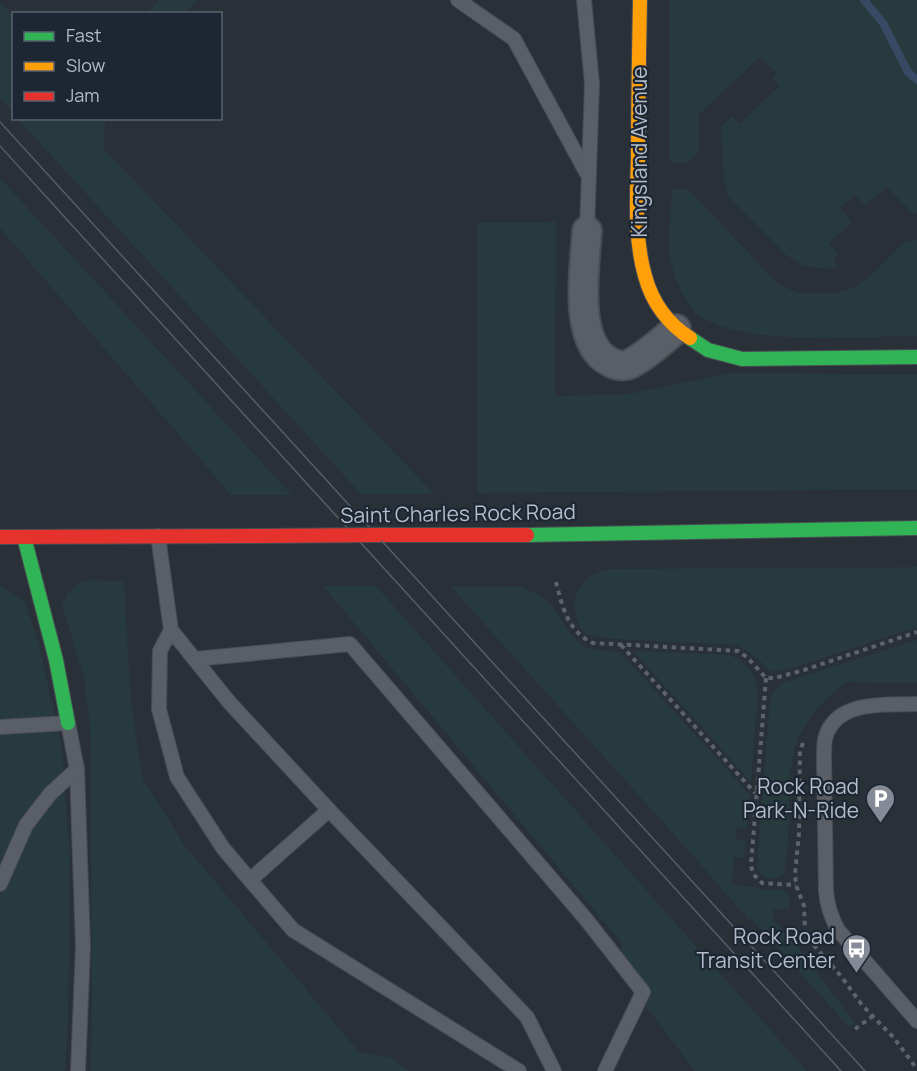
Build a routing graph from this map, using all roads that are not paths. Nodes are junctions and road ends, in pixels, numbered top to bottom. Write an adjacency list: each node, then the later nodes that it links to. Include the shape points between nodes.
1 (458, 0): 4 (lane, via 514,39)
2 (584, 0): 4 (lane, via 592,84)
3 (640, 0): 6 (main road, Kingsland Avenue, via 639,245 645,277 657,305)
4 (588, 174): 5 (lane)
5 (587, 231): 6 (street, via 584,316 590,341 602,358 619,366 629,364)
6 (676, 329): 7 (main road, Kingsland Avenue, via 708,350 741,359)
7 (917, 357)
8 (917, 528): 9 (main road, Saint Charles Rock Road, bridge, via 474,536)
9 (158, 536): 11 (main road, Saint Charles Rock Road); 12 (lane)
10 (0, 537): 11 (main road, Saint Charles Rock Road)
11 (24, 537): 15 (main road)
12 (171, 630): 13 (lane); 19 (lane, via 160,651 159,709 177,777 223,848)
13 (195, 660): 18 (lane); 25 (lane, via 350,644 585,918 643,992)
14 (917, 704): 21 (lane, via 863,706 847,712 826,737 824,758 826,891 831,918)
15 (68, 723): 16 (lane); 17 (lane)
16 (0, 727)
17 (77, 769): 20 (lane, via 50,794 26,825); 22 (lane, via 83,947)
18 (329, 810): 19 (lane); 24 (lane, via 527,1017)
19 (250, 880): 23 (lane, via 293,930)
20 (0, 884)
21 (917, 1021)
22 (78, 1071)
23 (519, 1071)
24 (554, 1071)
25 (605, 1071)

